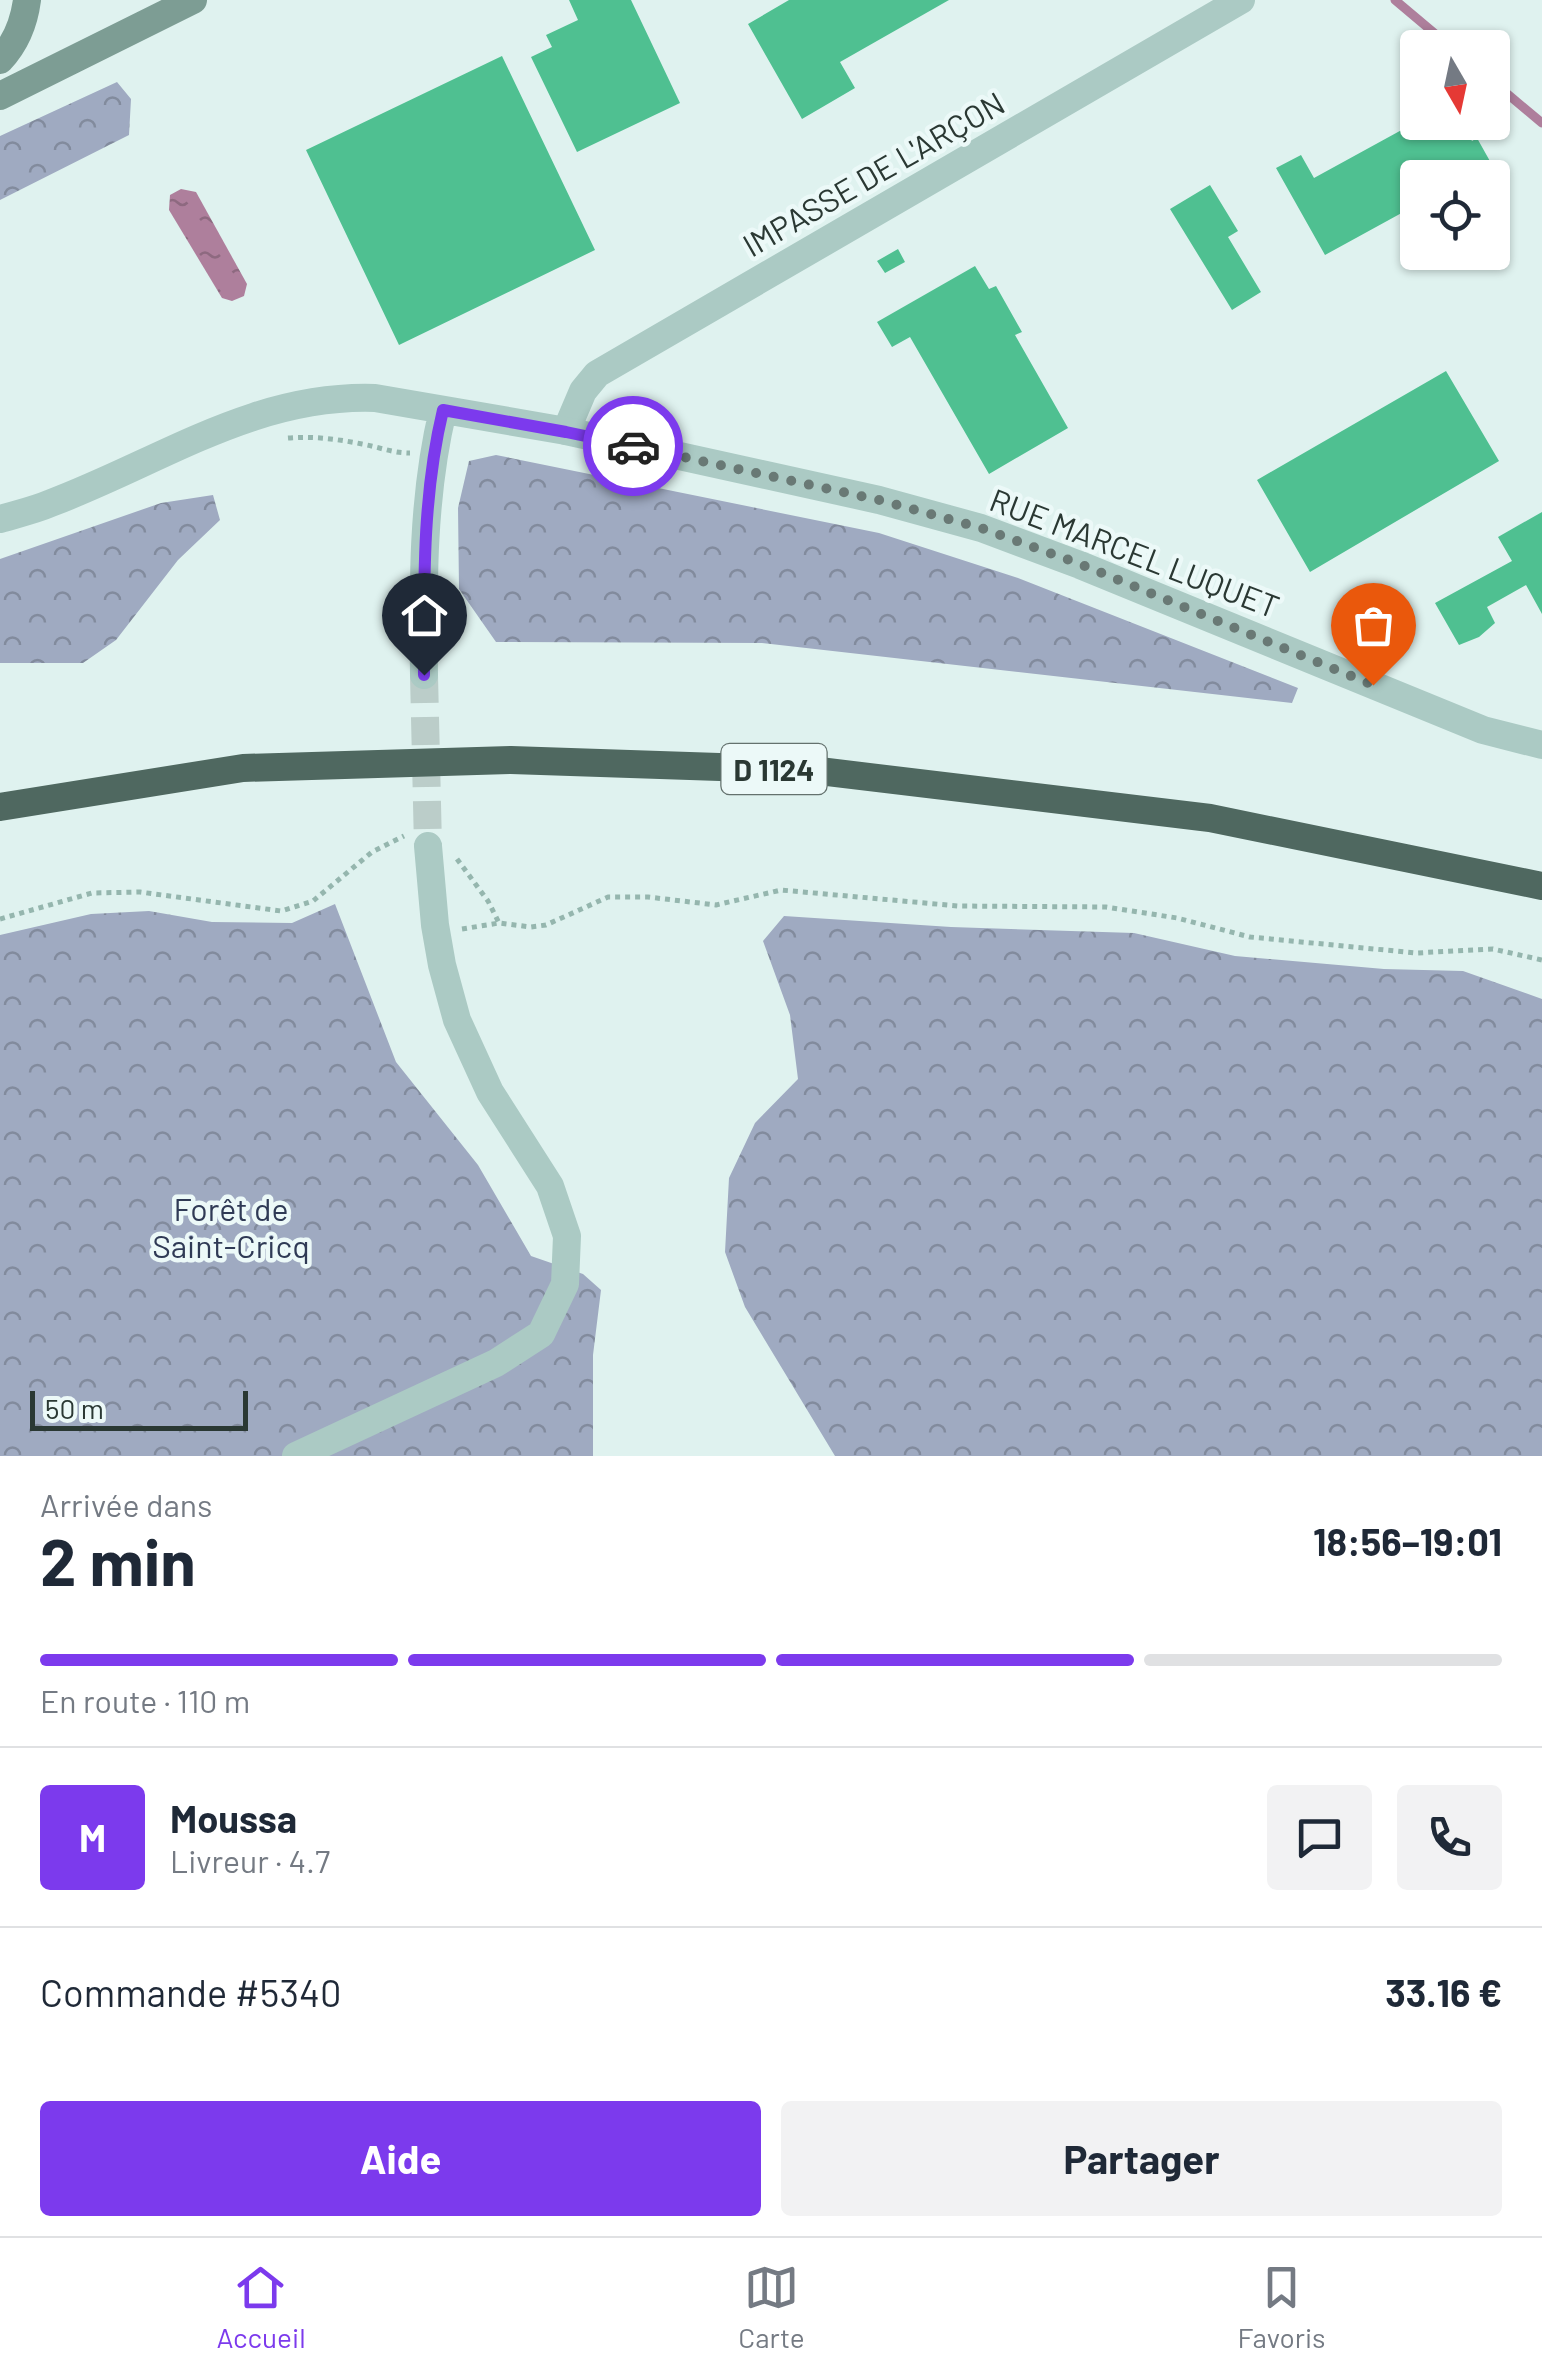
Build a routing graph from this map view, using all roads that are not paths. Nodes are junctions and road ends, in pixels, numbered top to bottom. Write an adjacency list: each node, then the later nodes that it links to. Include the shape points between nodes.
1 (28, 0): 4 (main road, via 24,22)
2 (193, 0): 5 (main road)
3 (1241, 0): 7 (street, IMPASSE DE L'ARÇON, via 597,374)
4 (0, 60)
5 (0, 96)
6 (443, 410): 7 (street, RUE MARCEL LUQUET); 8 (street, RUE MARCEL LUQUET, via 344,397 275,408); 9 (street, via 423,563)
7 (566, 432): 10 (street, RUE MARCEL LUQUET, via 981,528 1482,730)
8 (0, 519)
9 (424, 675)
10 (1542, 745)
11 (0, 807): 13 (highway, D 1124, via 243,768 511,760 811,770 1210,818)
12 (430, 845): 14 (street, via 435,925 457,1020 490,1092 550,1186 566,1236 565,1284 541,1334 496,1363)
13 (1542, 886)
14 (296, 1456)

